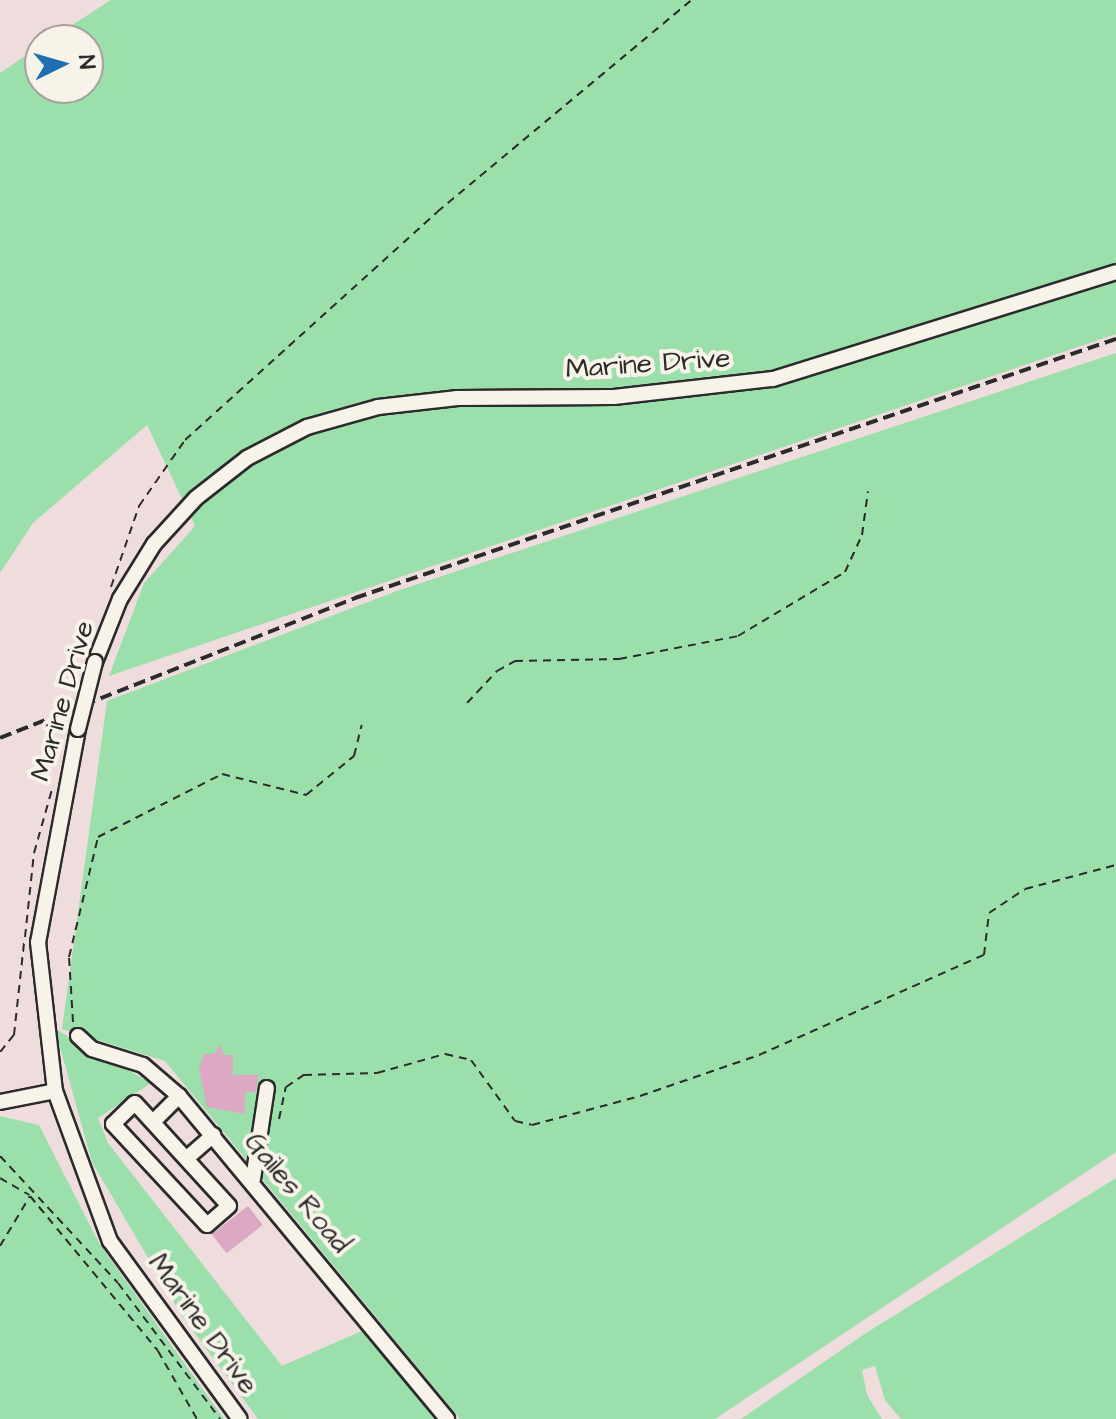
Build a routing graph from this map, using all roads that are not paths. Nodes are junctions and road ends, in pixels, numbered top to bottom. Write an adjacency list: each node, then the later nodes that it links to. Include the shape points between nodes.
1 (1116, 272): 4 (street, Marine Drive, bridge, via 773,379 614,397 441,400 378,407 307,427 247,458 196,498 154,544 120,599 95,662 38,942)
2 (78, 1036): 5 (street, Gailes Road, via 92,1049 143,1065)
3 (267, 1088): 10 (street)
4 (55, 1091): 6 (street); 11 (street, Marine Drive, via 110,1241)
5 (179, 1096): 7 (street); 8 (street, Gailes Road)
6 (0, 1102)
7 (153, 1122): 9 (street); 9 (street, via 135,1103 113,1124 207,1225 229,1206)
8 (213, 1135): 9 (street); 10 (street, Gailes Road)
9 (187, 1158)
10 (253, 1179): 12 (street, Gailes Road)
11 (240, 1419)
12 (447, 1419)

